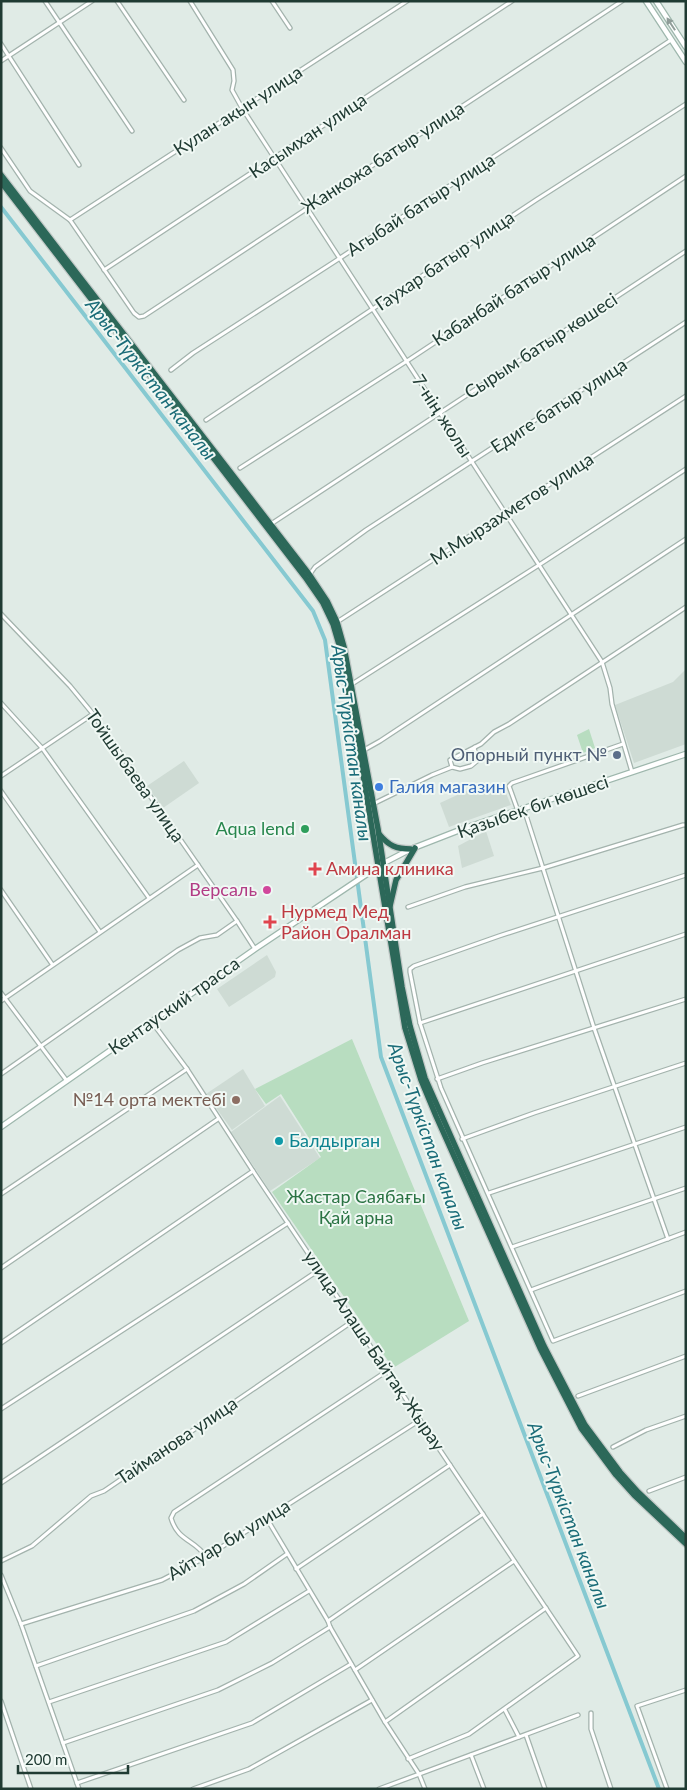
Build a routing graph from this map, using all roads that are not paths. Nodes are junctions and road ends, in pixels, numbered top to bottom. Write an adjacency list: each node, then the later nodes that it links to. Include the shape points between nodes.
1 (45, 1): 11 (street)
2 (92, 1): 11 (street)
3 (117, 1): 19 (street)
4 (190, 1): 21 (street, 7-нің жолы, via 233,70 232,90)
5 (272, 1): 12 (street)
6 (407, 1): 21 (street, Кулан акын улица)
7 (512, 1): 24 (street, Касымхан улица)
8 (622, 1): 29 (street, Жанкожа батыр улица)
9 (646, 1): 13 (main road)
10 (656, 1): 15 (main road, one-way to 10)
11 (59, 22): 16 (street); 22 (street)
12 (290, 28)
13 (671, 40): 18 (main road); 32 (street, Агыбай батыр улица)
14 (1, 44): 16 (street)
15 (686, 47)
16 (9, 56): 17 (street); 25 (street)
17 (1, 61)
18 (686, 62)
19 (184, 100)
20 (686, 104): 34 (street, Гаухар батыр улица)
21 (242, 108): 24 (street, 7-нің жолы); 30 (street, Кулан акын улица)
22 (132, 131)
23 (1, 148): 30 (street, via 30,191)
24 (275, 158): 29 (street, 7-нің жолы); 33 (street, Касымхан улица)
25 (79, 165)
26 (1, 175): 45 (highway)
27 (686, 176): 36 (street, Кабанбай батыр улица)
28 (1, 182): 73 (highway, via 323,603 340,648)
29 (308, 207): 32 (street, 7-нің жолы); 33 (street, Жанкожа батыр улица, via 144,316 134,313)
30 (70, 220): 33 (street)
31 (686, 251): 39 (street, Сырым батыр көшесі)
32 (340, 258): 34 (street, 7-нің жолы); 37 (street, Агыбай батыр улица)
33 (104, 270)
34 (373, 310): 36 (street, 7-нің жолы); 40 (street, Гаухар батыр улица)
35 (686, 322): 41 (street, Едиге батыр улица)
36 (407, 361): 39 (street, 7-нің жолы); 42 (street, Кабанбай батыр улица)
37 (171, 370)
38 (686, 396): 44 (street, М.Мырзахметов улица)
39 (440, 412): 41 (street, 7-нің жолы); 45 (street, Сырым батыр көшесі)
40 (206, 420)
41 (472, 462): 44 (street, 7-нің жолы); 48 (street, Едиге батыр улица, via 366,530 315,566)
42 (240, 468)
43 (686, 468): 47 (street)
44 (505, 514): 47 (street, 7-нің жолы); 52 (street, М.Мырзахметов улица)
45 (270, 524): 48 (highway)
46 (686, 539): 51 (street)
47 (539, 565): 51 (street, 7-нің жолы); 54 (street)
48 (309, 574): 52 (highway)
49 (686, 608): 53 (street)
50 (1, 614): 56 (street, Тойшыбаева улица)
51 (572, 614): 53 (street, 7-нің жолы); 60 (street)
52 (337, 622): 54 (highway)
53 (602, 662): 57 (street, 7-нің жолы); 58 (street)
54 (352, 684): 60 (highway)
55 (1, 703): 59 (street)
56 (93, 714): 59 (street); 72 (street, Тойшыбаева улица)
57 (623, 744): 63 (street, 7-нің жолы); 68 (street, via 512,783 509,786)
58 (476, 747): 62 (street, via 450,760); 62 (street, via 477,761 471,766 460,770)
59 (42, 748): 64 (street); 78 (street)
60 (364, 750): 66 (highway)
61 (686, 754): 63 (main road, Қазыбек би көшесі)
62 (452, 767): 66 (street)
63 (632, 773): 67 (main road, Қазыбек би көшесі)
64 (1, 776)
65 (1, 791): 83 (street)
66 (373, 804): 70 (highway)
67 (524, 809): 68 (main road, Қазыбек би көшесі); 74 (street)
68 (518, 811): 71 (main road, Қазыбек би көшесі)
69 (686, 825): 74 (street)
70 (378, 833): 71 (highway, via 389,845 399,849); 73 (highway)
71 (413, 848): 73 (main road, Қазыбек би көшесі); 80 (highway, via 396,880)
72 (198, 865): 78 (street); 82 (street, Тойшыбаева улица)
73 (380, 865): 75 (main road, Қазыбек би көшесі); 80 (highway); 135 (highway, via 405,1028 413,1057 436,1116 540,1348 578,1421 599,1453 634,1495)
74 (542, 868): 79 (street); 81 (street)
75 (365, 875): 85 (main road, Кентауский трасса)
76 (686, 876): 81 (street)
77 (1, 890): 86 (street)
78 (149, 898): 83 (street)
79 (408, 907)
80 (390, 908): 134 (highway, via 410,1026 425,1078 544,1346 585,1425 603,1451 638,1492)
81 (558, 917): 87 (street); 92 (street, via 412,967 410,972)
82 (237, 921): 85 (street, Тойшыбаева улица); 94 (street, via 216,935 200,938 178,950)
83 (100, 932): 86 (street)
84 (686, 934): 87 (street)
85 (255, 949): 91 (main road, Кентауский трасса)
86 (52, 964): 90 (street)
87 (576, 971): 92 (street); 93 (street)
88 (1, 993): 90 (street)
89 (686, 999): 93 (street)
90 (3, 1000): 94 (street)
91 (152, 1022): 96 (street, улица Алаша Байтақ Жырау); 99 (main road, Кентауский трасса)
92 (420, 1023): 98 (street)
93 (594, 1028): 98 (street); 100 (street)
94 (41, 1046): 97 (street); 99 (street)
95 (686, 1064): 100 (street)
96 (187, 1069): 101 (street, улица Алаша Байтақ Жырау); 109 (street)
97 (1, 1074)
98 (437, 1079): 104 (street)
99 (67, 1082): 102 (main road, Кентауский трасса)
100 (614, 1087): 104 (street); 105 (street)
101 (218, 1119): 106 (street, улица Алаша Байтақ Жырау); 115 (street)
102 (1, 1127)
103 (686, 1127): 105 (street)
104 (462, 1139): 108 (street)
105 (634, 1144): 108 (street); 110 (street)
106 (253, 1171): 111 (street, улица Алаша Байтақ Жырау); 120 (street)
107 (686, 1188): 110 (street)
108 (488, 1193): 114 (street)
109 (1, 1194)
110 (653, 1199): 113 (street); 114 (street)
111 (288, 1223): 116 (street, улица Алаша Байтақ Жырау); 124 (street)
112 (686, 1232): 113 (street)
113 (668, 1239): 117 (street)
114 (512, 1247): 117 (street)
115 (1, 1268)
116 (319, 1270): 119 (street, улица Алаша Байтақ Жырау); 130 (street)
117 (531, 1290): 118 (street, via 553,1341)
118 (686, 1291)
119 (354, 1321): 122 (street, улица Алаша Байтақ Жырау); 138 (street, Тайманова улица, via 91,1496 32,1546)
120 (1, 1343)
121 (686, 1356): 123 (street)
122 (387, 1371): 126 (street, улица Алаша Байтақ Жырау); 137 (street, via 174,1512 171,1518 174,1529 201,1548)
123 (578, 1396)
124 (1, 1409)
125 (686, 1416): 127 (street, via 646,1430)
126 (420, 1420): 128 (street, улица Алаша Байтақ Жырау); 133 (street, Айтуар би улица)
127 (613, 1447)
128 (450, 1465): 132 (street, улица Алаша Байтақ Жырау); 140 (street)
129 (686, 1477): 131 (street)
130 (1, 1483)
131 (649, 1491)
132 (483, 1514): 139 (street, улица Алаша Байтақ Жырау); 144 (street)
133 (267, 1519): 136 (street); 137 (street, Айтуар би улица)
134 (686, 1538)
135 (686, 1544)
136 (288, 1554): 140 (street); 148 (street, via 244,1584 194,1611)
137 (206, 1557): 145 (street, Айтуар би улица, via 162,1580)
138 (1, 1561)
139 (514, 1561): 143 (street, улица Алаша Байтақ Жырау); 149 (street)
140 (296, 1569): 142 (street)
141 (1, 1575): 145 (street)
142 (309, 1591): 144 (street); 153 (street, via 226,1642)
143 (546, 1608): 154 (street, улица Алаша Байтақ Жырау, via 578,1656); 157 (street)
144 (328, 1621): 146 (street)
145 (21, 1624): 148 (street)
146 (330, 1627): 147 (street); 160 (street, via 272,1664 218,1690)
147 (351, 1664): 149 (street); 164 (street, via 252,1723)
148 (36, 1666): 153 (street)
149 (355, 1670): 151 (street)
150 (686, 1690): 173 (street, via 637,1706)
151 (372, 1700): 157 (street); 167 (street, via 249,1769)
152 (1, 1701): 165 (street)
153 (49, 1702): 160 (street)
154 (505, 1710): 159 (street); 162 (street, via 469,1734)
155 (591, 1713): 172 (street, via 591,1730)
156 (578, 1716): 158 (street)
157 (385, 1722): 162 (street)
158 (526, 1735): 159 (street); 171 (street)
159 (519, 1737): 161 (street)
160 (63, 1743): 164 (street)
161 (471, 1755): 163 (street); 170 (street)
162 (408, 1759): 163 (street)
163 (419, 1774): 168 (street); 169 (street)
164 (77, 1783): 166 (street)
165 (31, 1789)
166 (79, 1789)
167 (193, 1789)
168 (379, 1789)
169 (425, 1789)
170 (484, 1789)
171 (545, 1789)
172 (610, 1789)
173 (667, 1789)

